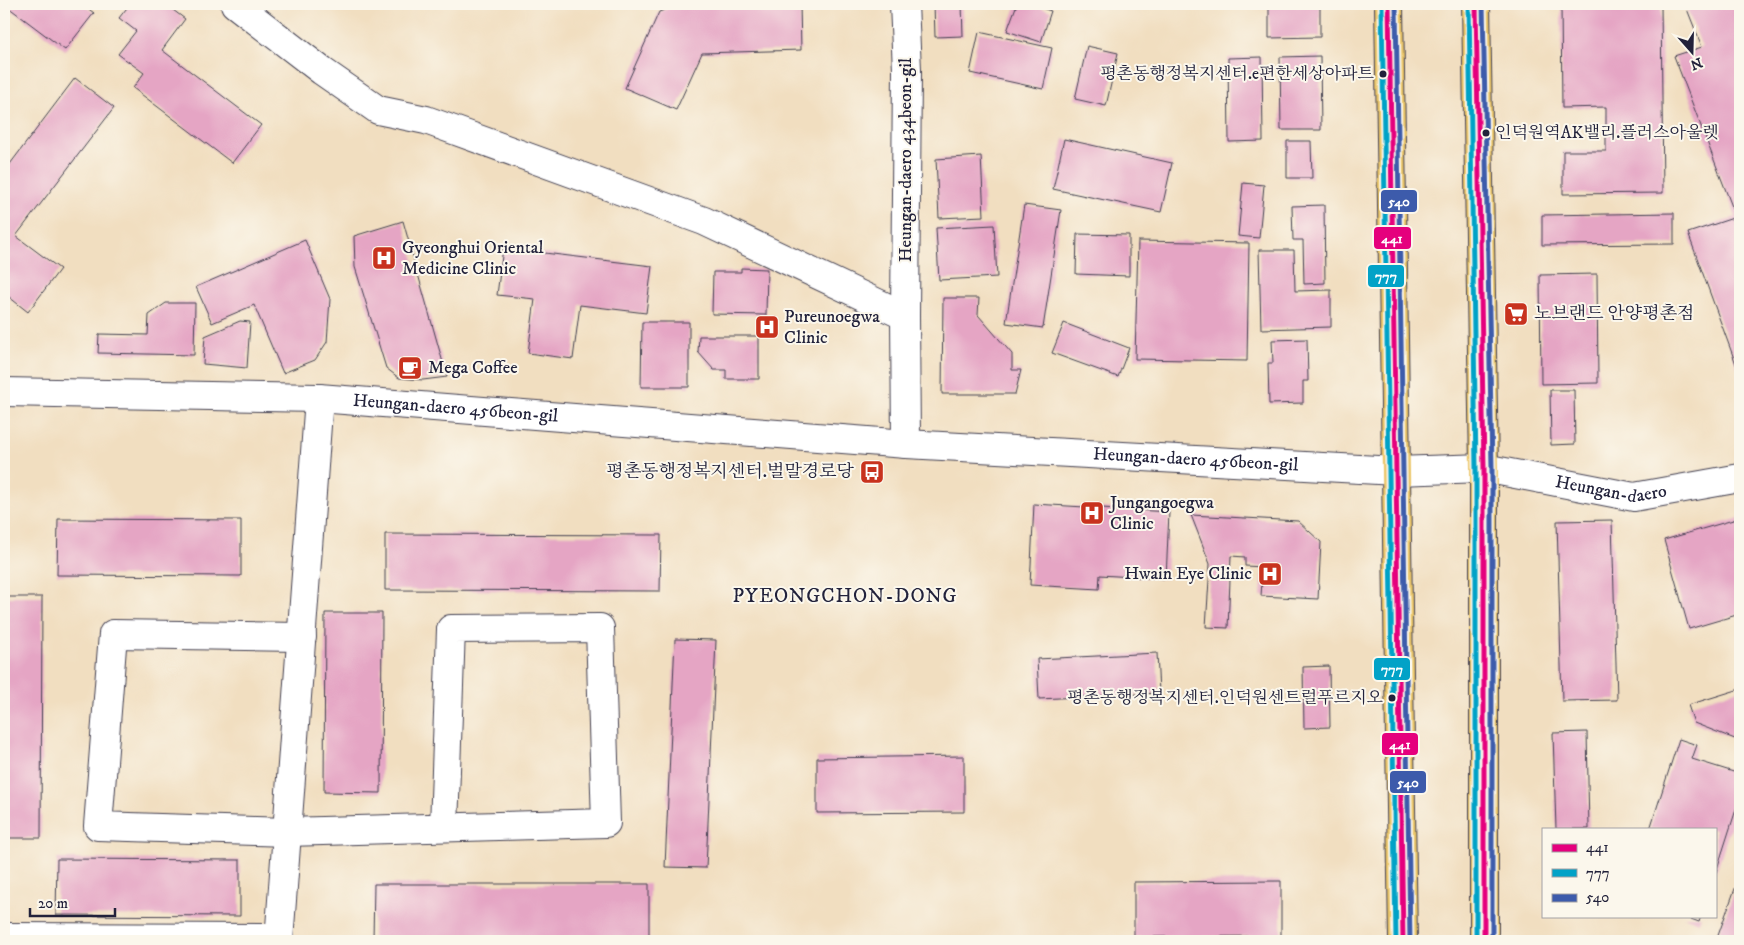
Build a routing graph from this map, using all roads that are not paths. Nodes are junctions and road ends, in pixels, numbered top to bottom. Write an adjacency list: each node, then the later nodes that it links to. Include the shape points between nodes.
1 (235, 4): 5 (street, via 378,110 426,120 704,221)
2 (904, 4): 5 (street, Heungan-daero 434beon-gil, via 908,70)
3 (1389, 4): 10 (main road)
4 (1476, 4): 9 (main road)
5 (905, 316): 8 (street)
6 (4, 392): 7 (street, Heungan-daero 456beon-gil)
7 (319, 398): 8 (street, Heungan-daero 456beon-gil); 12 (street)
8 (906, 444): 10 (street, Heungan-daero 456beon-gil)
9 (1484, 468): 10 (street, Heungan-daero 456beon-gil); 11 (street, Heungan-daero, via 1634,497); 18 (main road)
10 (1396, 471): 17 (main road)
11 (1740, 478)
12 (302, 637): 14 (street); 14 (street, via 113,634 98,826)
13 (444, 828): 13 (street, via 606,823 600,628 451,629); 14 (street)
14 (287, 832): 16 (street)
15 (4, 937): 16 (street)
16 (279, 940)
17 (1403, 941)
18 (1484, 941)

